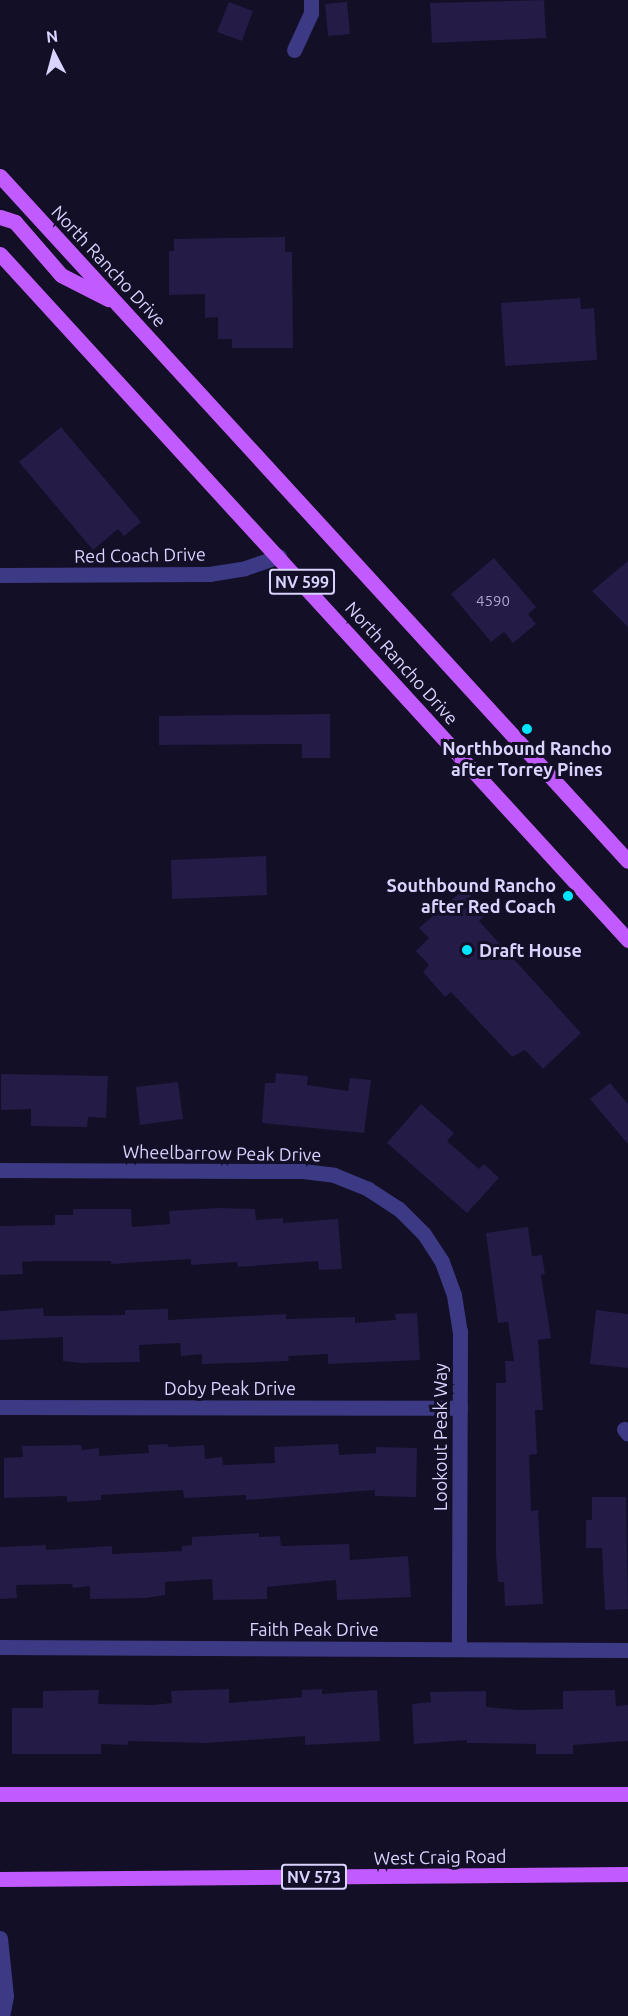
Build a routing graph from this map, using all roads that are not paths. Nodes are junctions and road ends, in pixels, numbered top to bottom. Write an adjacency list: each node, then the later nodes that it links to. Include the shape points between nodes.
1 (311, 0): 2 (street, via 311,13)
2 (294, 50)
3 (0, 176): 6 (main road, North Rancho Drive / NV 599)
4 (0, 217): 6 (main road, via 15,222 61,275)
5 (0, 254): 7 (main road, North Rancho Drive / NV 599)
6 (118, 305): 9 (main road, North Rancho Drive / NV 599)
7 (279, 556): 8 (street, Red Coach Drive, via 245,568 210,574); 10 (main road, North Rancho Drive / NV 599)
8 (0, 575)
9 (628, 861)
10 (628, 940)
11 (0, 1170): 12 (street, Wheelbarrow Peak Drive, via 303,1171 334,1175 368,1189 399,1209)
12 (424, 1234): 14 (street, Lookout Peak Way, via 442,1262 454,1295 460,1331)
13 (0, 1407): 14 (street, Doby Peak Drive)
14 (459, 1408): 16 (street, Lookout Peak Way)
15 (0, 1647): 16 (street, Faith Peak Drive)
16 (459, 1649): 17 (street, Faith Peak Drive)
17 (628, 1650)
18 (0, 1794): 19 (main road)
19 (628, 1794)
20 (628, 1874): 21 (main road, West Craig Road / NV 573)
21 (0, 1879)
22 (0, 1938): 23 (street, via 6,1996)
23 (2, 2016)

